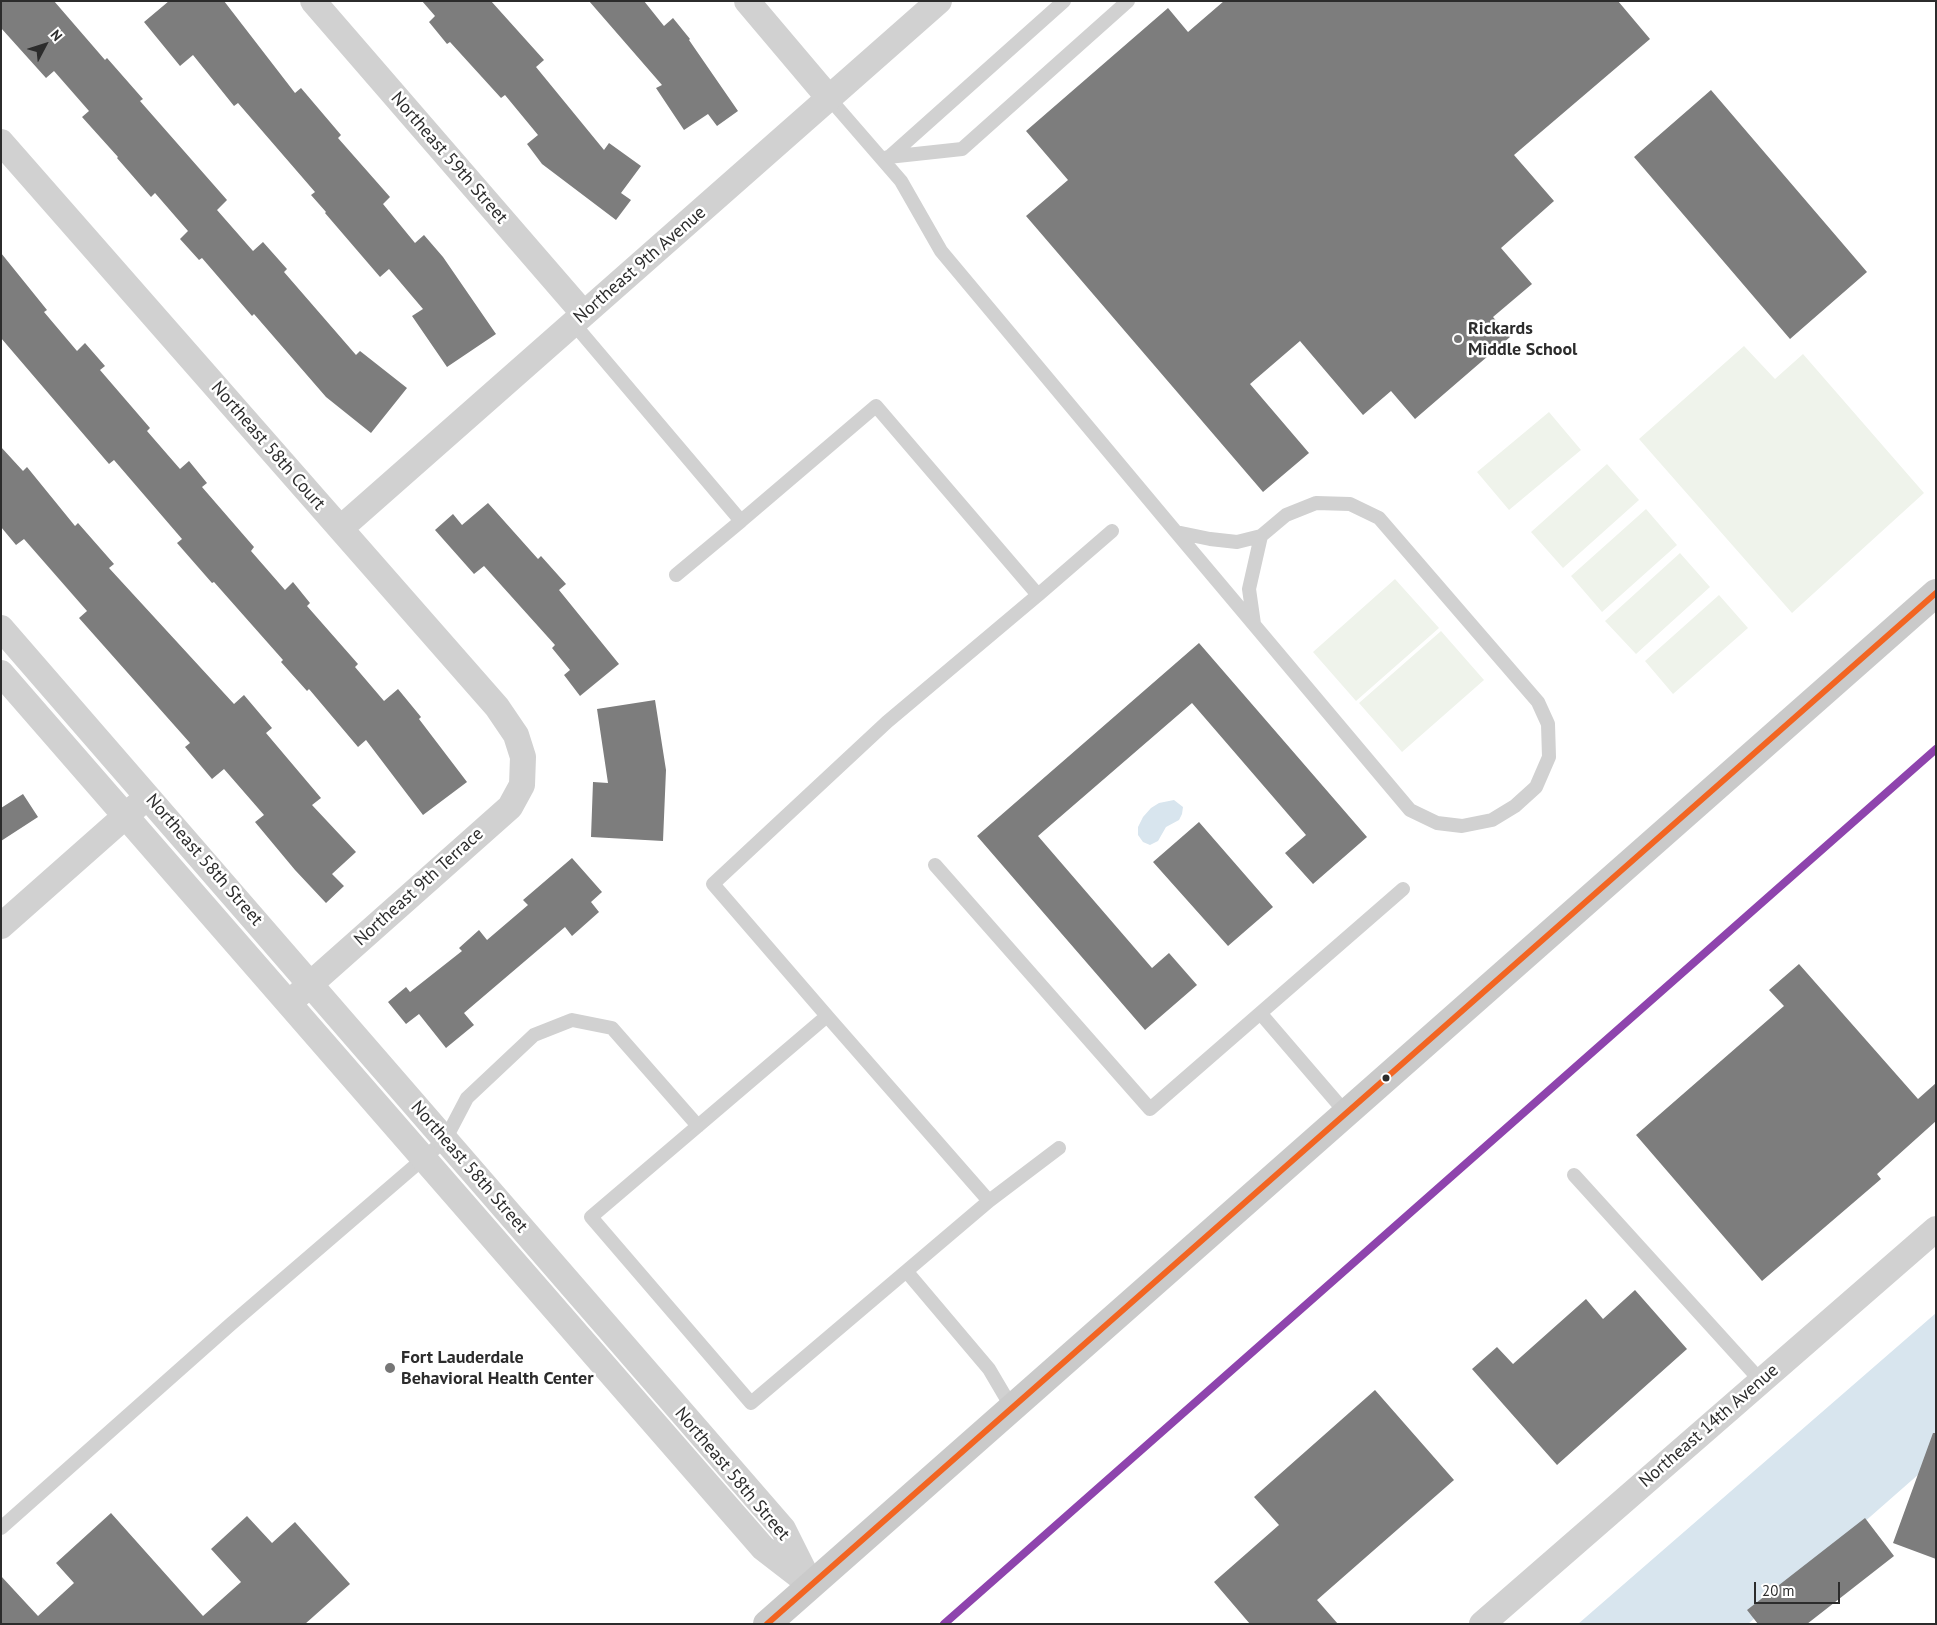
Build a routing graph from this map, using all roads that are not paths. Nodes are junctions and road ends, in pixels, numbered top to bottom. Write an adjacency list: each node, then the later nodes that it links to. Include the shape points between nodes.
1 (313, 1): 9 (street, Northeast 59th Street)
2 (747, 1): 6 (street)
3 (939, 1): 6 (street, Northeast 9th Avenue)
4 (1064, 1): 8 (lane)
5 (1128, 1): 8 (lane, via 962,149)
6 (829, 98): 8 (lane); 9 (street, Northeast 9th Avenue)
7 (1, 142): 11 (street, Northeast 58th Court)
8 (886, 159): 13 (lane, via 941,251)
9 (579, 319): 10 (lane); 11 (street, Northeast 9th Avenue)
10 (741, 520): 15 (lane); 17 (lane, via 876,406)
11 (341, 528): 21 (street, Northeast 58th Court, via 497,707 516,735)
12 (1112, 531): 17 (lane)
13 (1176, 532): 14 (lane, via 1237,542); 18 (lane)
14 (1261, 536): 18 (lane, via 1249,589); 18 (lane, via 1286,515 1316,503 1350,504 1379,518 1538,702 1548,724 1549,757 1536,787 1515,806 1492,820 1462,826 1437,823 1410,810)
15 (676, 575)
16 (1936, 593): 31 (main road)
17 (1038, 595): 30 (lane, via 887,722 713,884)
18 (1254, 625)
19 (1, 628): 22 (street, Northeast 58th Street)
20 (1, 673): 23 (street, Northeast 58th Street)
21 (523, 757): 27 (street, Northeast 9th Terrace, via 522,785 510,807)
22 (148, 796): 23 (street); 27 (street, Northeast 58th Street)
23 (127, 815): 26 (street); 28 (street, Northeast 58th Street)
24 (935, 865): 29 (lane, via 1150,1109)
25 (1403, 889): 29 (lane)
26 (1, 926)
27 (310, 984): 28 (street, Northeast 9th Terrace); 33 (street, Northeast 58th Street)
28 (289, 1003): 35 (street, Northeast 58th Street)
29 (1261, 1014): 31 (lane)
30 (827, 1016): 32 (lane); 37 (lane)
31 (1346, 1113): 41 (main road)
32 (698, 1126): 33 (lane, via 612,1028 572,1020 534,1036 499,1067 467,1098); 39 (lane, via 591,1217 751,1403)
33 (445, 1140): 35 (lane); 43 (street, Northeast 58th Street, via 783,1530)
34 (1059, 1148): 37 (lane)
35 (424, 1159): 42 (lane, via 231,1324); 43 (street, Northeast 58th Street, via 763,1548)
36 (1574, 1175): 40 (lane)
37 (989, 1201): 39 (lane)
38 (1936, 1229): 40 (street, Northeast 14th Avenue)
39 (906, 1272): 41 (lane, via 989,1369)
40 (1761, 1381): 45 (street, Northeast 14th Avenue)
41 (1012, 1408): 43 (main road)
42 (1, 1528)
43 (811, 1585): 44 (main road)
44 (767, 1624)
45 (1482, 1624)

